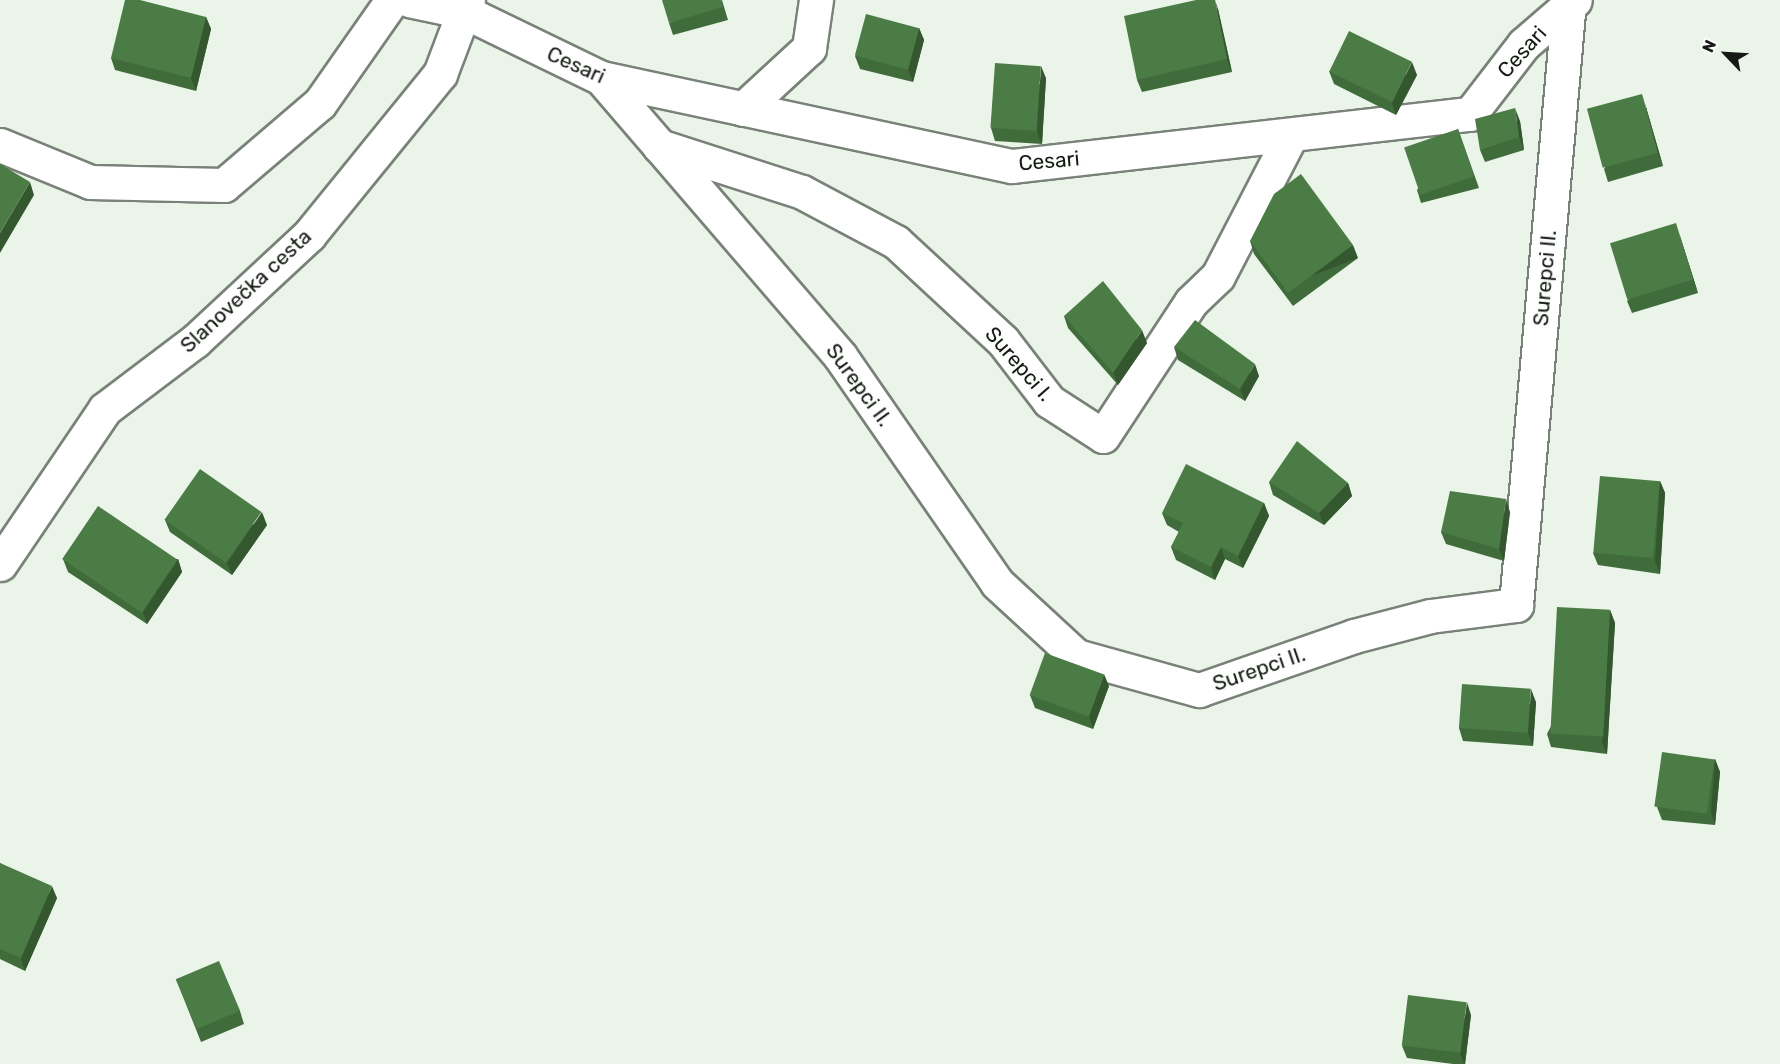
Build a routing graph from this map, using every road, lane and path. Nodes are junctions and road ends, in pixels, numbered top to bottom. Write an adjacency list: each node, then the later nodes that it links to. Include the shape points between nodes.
1 (392, 0): 9 (street, via 320,103 224,185 90,182)
2 (409, 0): 5 (street, Cesari)
3 (816, 0): 7 (street, via 809,48)
4 (1571, 1): 8 (street, Cesari, via 1524,44 1470,114); 10 (street, Surepci II., via 1516,605 1419,619 1344,639 1199,690 1076,656 997,583 840,356)
5 (466, 6): 6 (street, Cesari); 11 (street, Slanovečka cesta, via 440,74 309,235 195,341 105,409)
6 (600, 78): 7 (street, Cesari); 10 (street, Surepci II.)
7 (743, 109): 8 (street, Cesari, via 1012,166)
8 (1290, 137): 10 (street, Surepci I., via 1218,276 1191,302 1103,436 1049,401 1003,340 896,242 802,192)
9 (0, 145)
10 (658, 146)
11 (0, 564)

